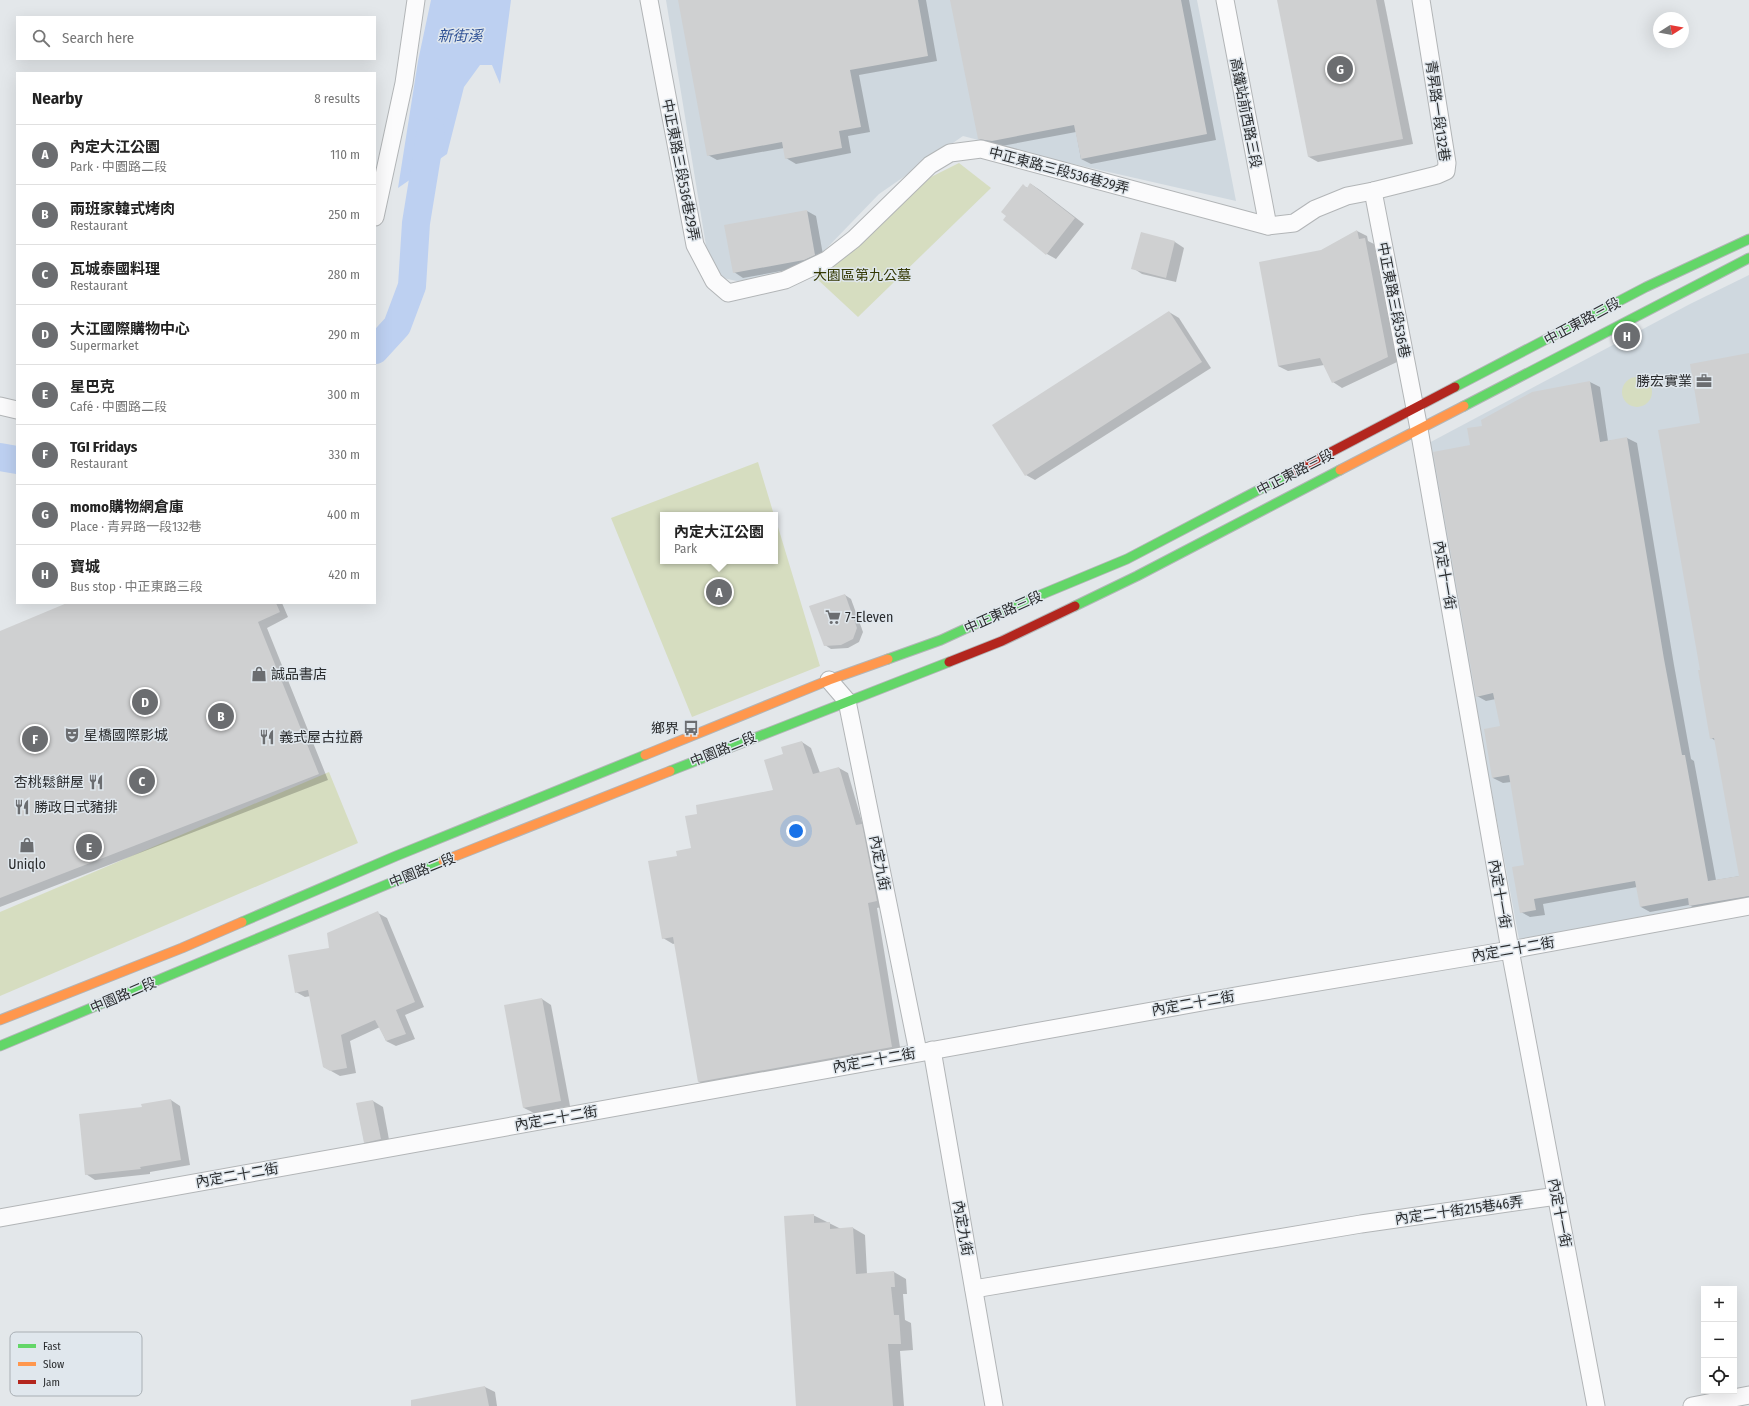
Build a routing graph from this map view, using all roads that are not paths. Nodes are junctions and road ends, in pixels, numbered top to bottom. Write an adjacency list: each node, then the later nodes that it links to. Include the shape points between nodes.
1 (416, 0): 6 (street, via 404,83)
2 (649, 0): 7 (street, 中正東路三段536巷29弄, via 696,245 714,281 728,293 785,280 827,260 854,239 930,165 950,153 981,149)
3 (1225, 0): 7 (street, 高鐵站前西路三段)
4 (1421, 0): 5 (street, 青昇路一段132巷, via 1447,163 1446,170 1437,175)
5 (1373, 191): 7 (street, 中正東路三段536巷29弄, via 1347,196 1315,209 1294,223); 11 (street, 中正東路三段536巷)
6 (376, 215)
7 (1268, 226)
8 (1749, 239): 11 (main road, 中正東路三段, via 1646,287)
9 (1749, 258): 13 (main road, 中正東路三段)
10 (0, 406): 12 (street)
11 (1414, 409): 13 (street, 中正東路三段536巷); 14 (main road, 中正東路三段, via 1127,559 1020,603 941,640)
12 (16, 410)
13 (1419, 429): 15 (main road, 中正東路三段, via 1137,576 1002,641); 17 (street, 內定十一街)
14 (829, 680): 15 (street, 內定九街); 18 (main road, 中園路二段, via 396,856 182,948)
15 (847, 701): 19 (main road, 中園路二段, via 411,874); 20 (street, 內定九街)
16 (1749, 906): 17 (street, 內定二十二街)
17 (1510, 950): 20 (street, 內定二十二街, via 1241,994); 21 (street, 內定十一街)
18 (0, 1020)
19 (0, 1046)
20 (925, 1051): 22 (street, 內定二十二街); 23 (street, 內定九街)
21 (1557, 1196): 23 (street, 內定二十街215巷46弄, via 1361,1224); 26 (street, 內定十一街)
22 (0, 1218)
23 (974, 1289): 25 (street, 內定九街)
24 (1749, 1395): 27 (street)
25 (994, 1406)
26 (1596, 1406)
27 (1692, 1406)

